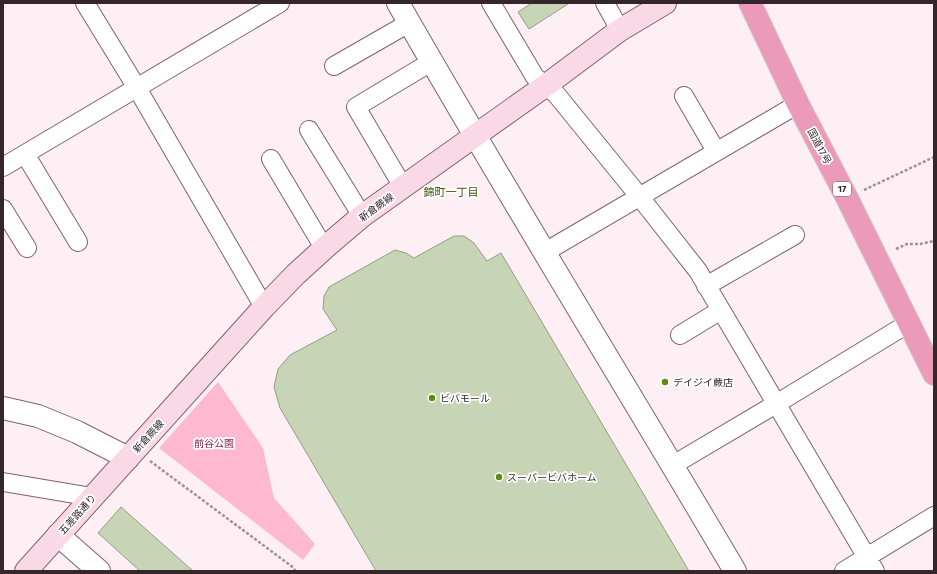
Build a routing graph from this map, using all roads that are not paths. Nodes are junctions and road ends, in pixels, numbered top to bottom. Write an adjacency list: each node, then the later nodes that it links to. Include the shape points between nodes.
1 (85, 3): 13 (street)
2 (280, 3): 13 (street)
3 (398, 3): 8 (street)
4 (490, 3): 12 (street, via 535,77)
5 (605, 3): 9 (street)
6 (665, 3): 9 (main road, 新倉蕨線)
7 (750, 3): 15 (highway, 国道17号 / 17)
8 (409, 23): 10 (street); 11 (street)
9 (620, 30): 12 (main road, 新倉蕨線)
10 (431, 62): 17 (street); 22 (street, via 356,107)
11 (334, 66)
12 (545, 86): 17 (main road, 新倉蕨線); 23 (street, via 556,94)
13 (137, 88): 19 (street); 32 (street)
14 (684, 96): 18 (street)
15 (798, 104): 18 (street); 34 (highway, 国道17号 / 17)
16 (309, 130): 25 (street)
17 (474, 136): 22 (main road, 新倉蕨線); 30 (street)
18 (716, 150): 23 (street)
19 (25, 154): 21 (street); 27 (street)
20 (271, 159): 29 (street)
21 (3, 167)
22 (403, 188): 25 (main road, 新倉蕨線)
23 (639, 196): 30 (street); 31 (street, via 698,271)
24 (3, 209): 28 (street)
25 (362, 216): 29 (main road, 新倉蕨線)
26 (795, 235): 31 (street)
27 (78, 242)
28 (27, 248)
29 (324, 248): 32 (main road, 新倉蕨線)
30 (544, 252): 40 (street)
31 (706, 286): 33 (street)
32 (264, 307): 39 (main road, 新倉蕨線)
33 (721, 310): 35 (street); 37 (street)
34 (909, 323): 36 (highway, 国道17号 / 17); 37 (street)
35 (680, 335)
36 (934, 374)
37 (776, 404): 40 (street); 45 (street)
38 (3, 408): 39 (street, via 38,416)
39 (132, 454): 42 (main road, 五差路通り)
40 (673, 465): 48 (street)
41 (3, 482): 42 (street)
42 (92, 497): 44 (main road, 五差路通り)
43 (934, 516): 45 (street)
44 (58, 535): 46 (main road, 五差路通り); 47 (street)
45 (871, 564): 49 (street)
46 (26, 571)
47 (99, 571)
48 (735, 571)
49 (844, 571)

